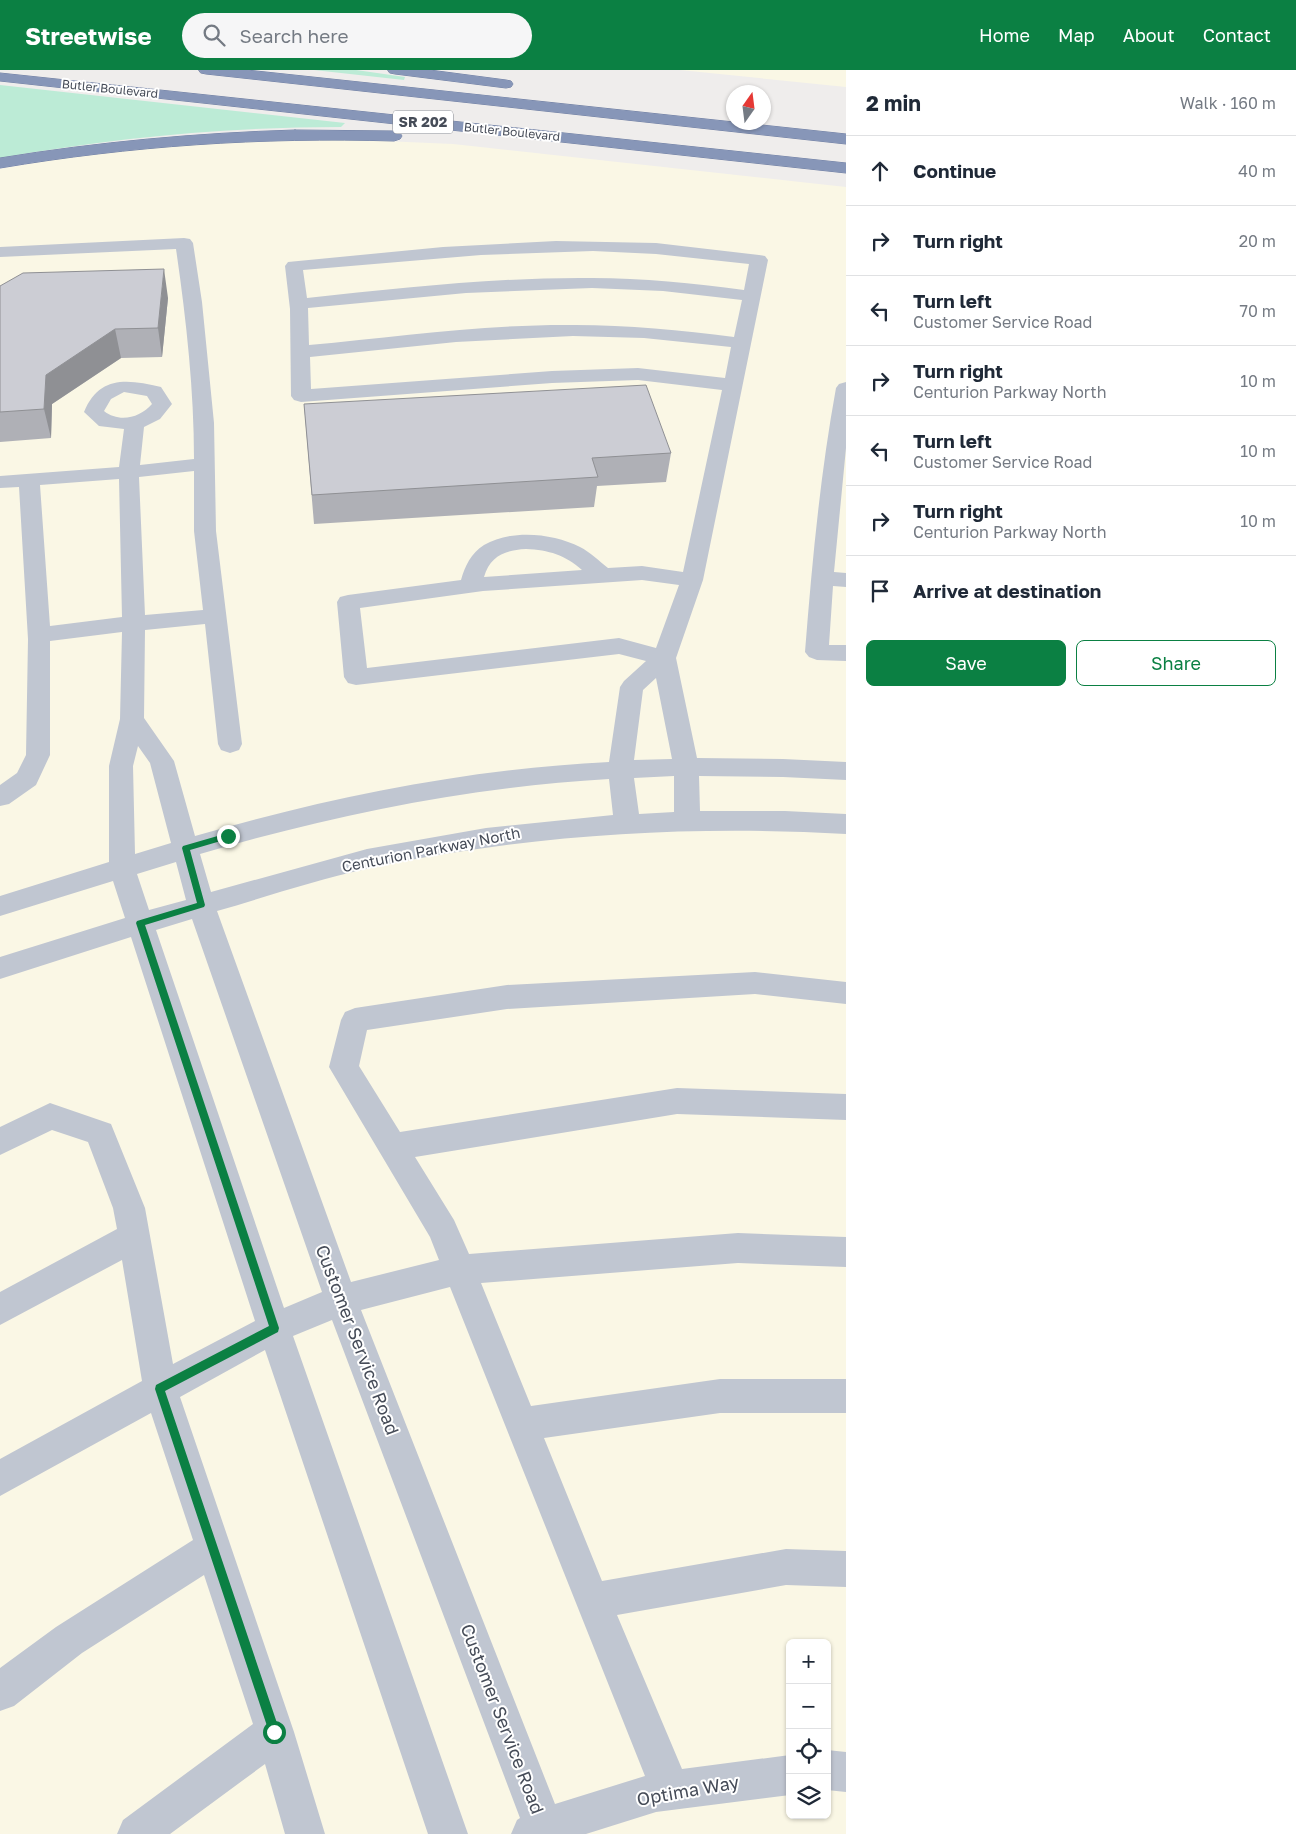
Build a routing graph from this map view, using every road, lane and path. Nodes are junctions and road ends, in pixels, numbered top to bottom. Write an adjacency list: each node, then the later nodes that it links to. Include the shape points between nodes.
1 (206, 70): 7 (highway, Butler Boulevard / SR 202)
2 (395, 70): 4 (highway)
3 (0, 77): 9 (highway, Butler Boulevard / SR 202)
4 (521, 86)
5 (771, 117): 6 (highway)
6 (846, 126)
7 (846, 139)
8 (0, 163): 10 (highway, via 187,138 352,134 507,144)
9 (846, 168)
10 (846, 178)
11 (0, 252): 19 (street, via 184,243 180,278 193,302 204,423)
12 (751, 296): 13 (street, via 634,284 519,285); 13 (street, via 759,260 669,249 592,246 463,251 294,266); 14 (street)
13 (298, 304): 15 (street)
14 (741, 343): 15 (street, via 630,332 552,331 490,333); 16 (street)
15 (300, 352): 16 (street, via 301,396 629,374)
16 (732, 385): 25 (street)
17 (846, 388): 24 (street)
18 (134, 424): 20 (street)
19 (204, 464): 20 (street); 28 (street, via 205,532)
20 (129, 472): 21 (street); 29 (street)
21 (29, 480): 22 (street); 30 (street)
22 (0, 482)
23 (603, 576): 25 (street, via 642,573); 27 (street); 27 (street, via 560,546 514,542 482,557)
24 (822, 578): 26 (street); 31 (street, via 817,652)
25 (692, 580): 32 (street)
26 (846, 580)
27 (470, 586): 32 (street, via 348,602 356,677 619,646)
28 (215, 616): 29 (street); 34 (street)
29 (134, 623): 30 (street); 33 (street)
30 (39, 635): 38 (street, via 38,755 27,779)
31 (846, 653)
32 (664, 658): 35 (street); 36 (street, via 632,687)
33 (132, 719): 42 (street, Customer Service Road, via 162,761); 43 (street, via 121,766)
34 (230, 744)
35 (686, 767): 36 (street); 37 (street, via 785,766); 39 (street)
36 (620, 769): 40 (street); 42 (street, via 480,782 364,802)
37 (846, 771)
38 (0, 797)
39 (687, 820): 40 (street, Centurion Parkway North); 41 (street, Centurion Parkway North, via 793,820)
40 (627, 823): 44 (street, Centurion Parkway North, via 496,836 364,860)
41 (846, 824)
42 (186, 848): 43 (street); 44 (street, Customer Service Road)
43 (122, 869): 45 (street); 46 (street)
44 (201, 905): 46 (street, Centurion Parkway North); 55 (street, Customer Service Road)
45 (0, 906)
46 (140, 923): 47 (street, Centurion Parkway North); 57 (street)
47 (0, 968)
48 (846, 993): 51 (street, via 745,983 507,997 355,1020 344,1067)
49 (846, 1107): 51 (street, via 677,1101)
50 (0, 1142): 52 (street, via 50,1116 100,1133 128,1208)
51 (393, 1147): 54 (street, via 443,1230)
52 (133, 1237): 56 (street); 58 (street)
53 (846, 1252): 54 (street, via 738,1248)
54 (459, 1270): 55 (street); 60 (street)
55 (341, 1300): 57 (street); 71 (street, Customer Service Road)
56 (0, 1309)
57 (274, 1328): 58 (street); 74 (street)
58 (160, 1389): 61 (street); 62 (street)
59 (846, 1396): 60 (street, via 720,1396)
60 (522, 1424): 64 (street)
61 (0, 1478)
62 (213, 1548): 65 (street, via 69,1640); 66 (street)
63 (846, 1569): 64 (street, via 786,1567)
64 (592, 1601): 70 (street)
65 (0, 1692)
66 (274, 1732): 72 (street); 73 (street)
67 (831, 1770): 68 (street)
68 (846, 1772)
69 (786, 1776): 70 (street, Optima Way)
70 (671, 1791): 71 (street, Optima Way, via 656,1792)
71 (538, 1831)
72 (137, 1834)
73 (305, 1834)
74 (448, 1834)

